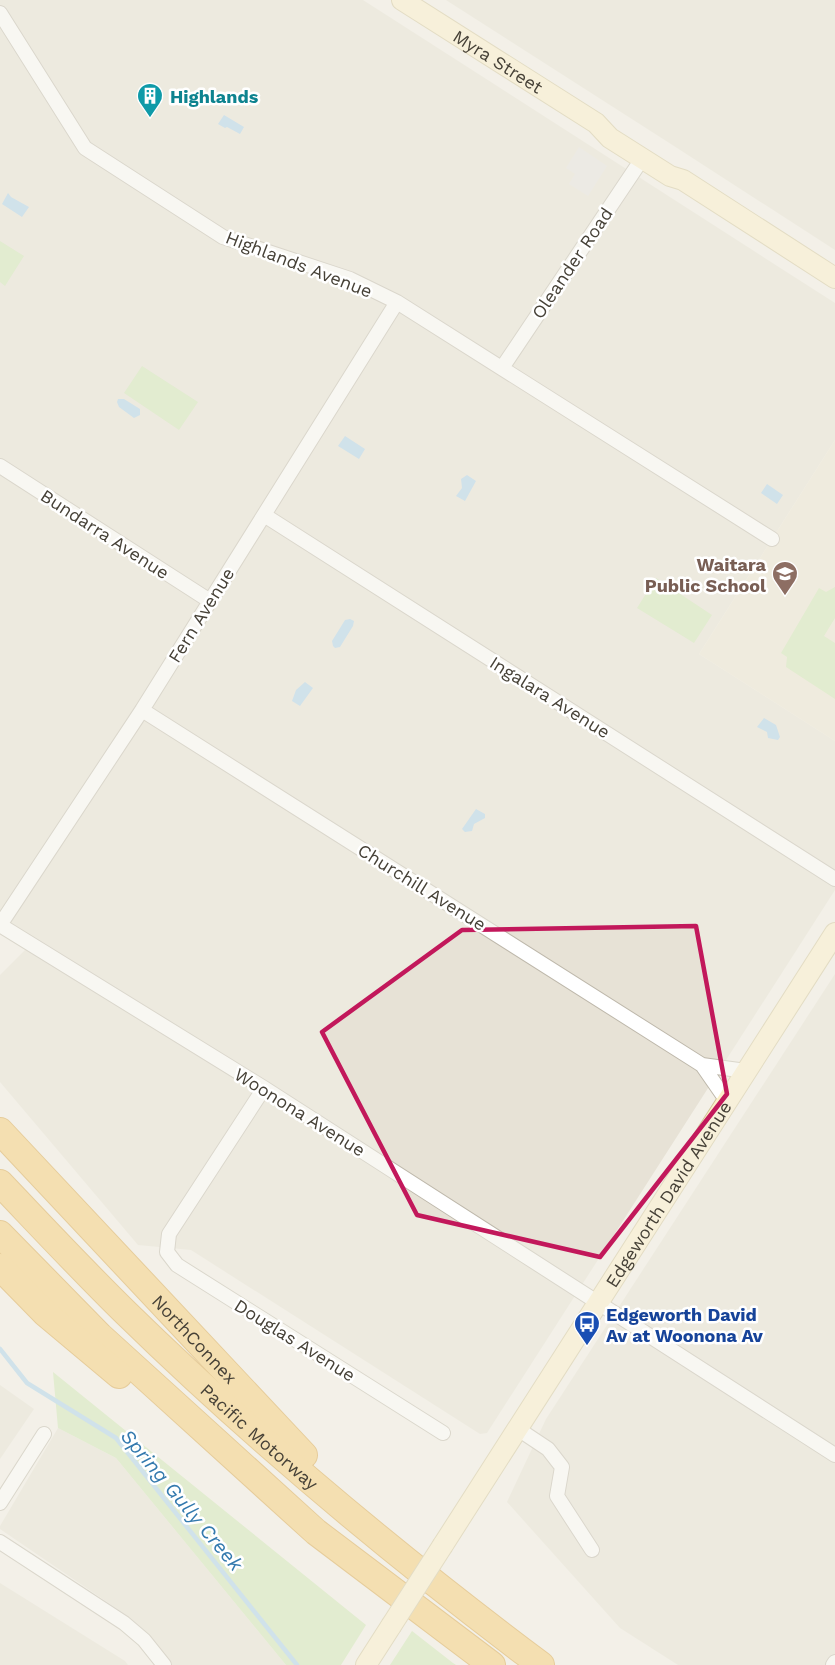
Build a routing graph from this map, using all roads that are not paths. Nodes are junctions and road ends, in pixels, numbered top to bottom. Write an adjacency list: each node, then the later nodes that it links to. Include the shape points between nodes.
1 (402, 0): 3 (main road, Myra Street)
2 (0, 13): 7 (street, Highlands Avenue, via 85,148 223,237 350,279)
3 (596, 123): 4 (main road, Myra Street, via 610,138); 5 (main road, Myra Street, via 615,129 653,153 675,168)
4 (642, 159): 5 (main road, Myra Street); 8 (street, Oleander Road)
5 (683, 180): 6 (main road, Myra Street)
6 (835, 278)
7 (397, 302): 8 (street, Highlands Avenue); 10 (street, Fern Avenue)
8 (502, 368): 11 (street, Highlands Avenue)
9 (0, 466): 12 (street, Bundarra Avenue)
10 (264, 515): 12 (street, Fern Avenue); 14 (street, Ingalara Avenue)
11 (772, 539)
12 (210, 601): 13 (street, Fern Avenue)
13 (142, 710): 15 (street, Fern Avenue); 17 (street, Churchill Avenue)
14 (835, 879)
15 (0, 925): 19 (street, Woonona Avenue)
16 (835, 933): 18 (main road, Edgeworth David Avenue)
17 (702, 1065): 18 (street, Churchill Avenue); 20 (street, Churchill Avenue)
18 (746, 1071): 20 (main road, Edgeworth David Avenue)
19 (264, 1088): 25 (street, Woonona Avenue); 27 (street, Douglas Avenue, via 169,1234 167,1252 177,1266)
20 (726, 1101): 25 (main road, Edgeworth David Avenue)
21 (0, 1131): 33 (highway, NorthConnex)
22 (0, 1183): 33 (highway, Pacific Motorway, via 126,1314 354,1519)
23 (0, 1234): 30 (highway, Pacific Motorway, via 100,1336)
24 (0, 1267): 30 (highway, via 45,1313 111,1368)
25 (598, 1302): 26 (main road, Edgeworth David Avenue); 29 (street, Woonona Avenue)
26 (518, 1429): 34 (street, via 548,1449 562,1467 557,1496); 36 (main road, Edgeworth David Avenue, bridge)
27 (443, 1433)
28 (44, 1434): 31 (street)
29 (835, 1455)
30 (231, 1456): 37 (highway, Pacific Motorway, via 316,1532)
31 (0, 1503)
32 (0, 1542): 35 (street, via 124,1623)
33 (391, 1546): 38 (highway, Pacific Motorway)
34 (592, 1550)
35 (164, 1665)
36 (366, 1665)
37 (492, 1665)
38 (541, 1665)

